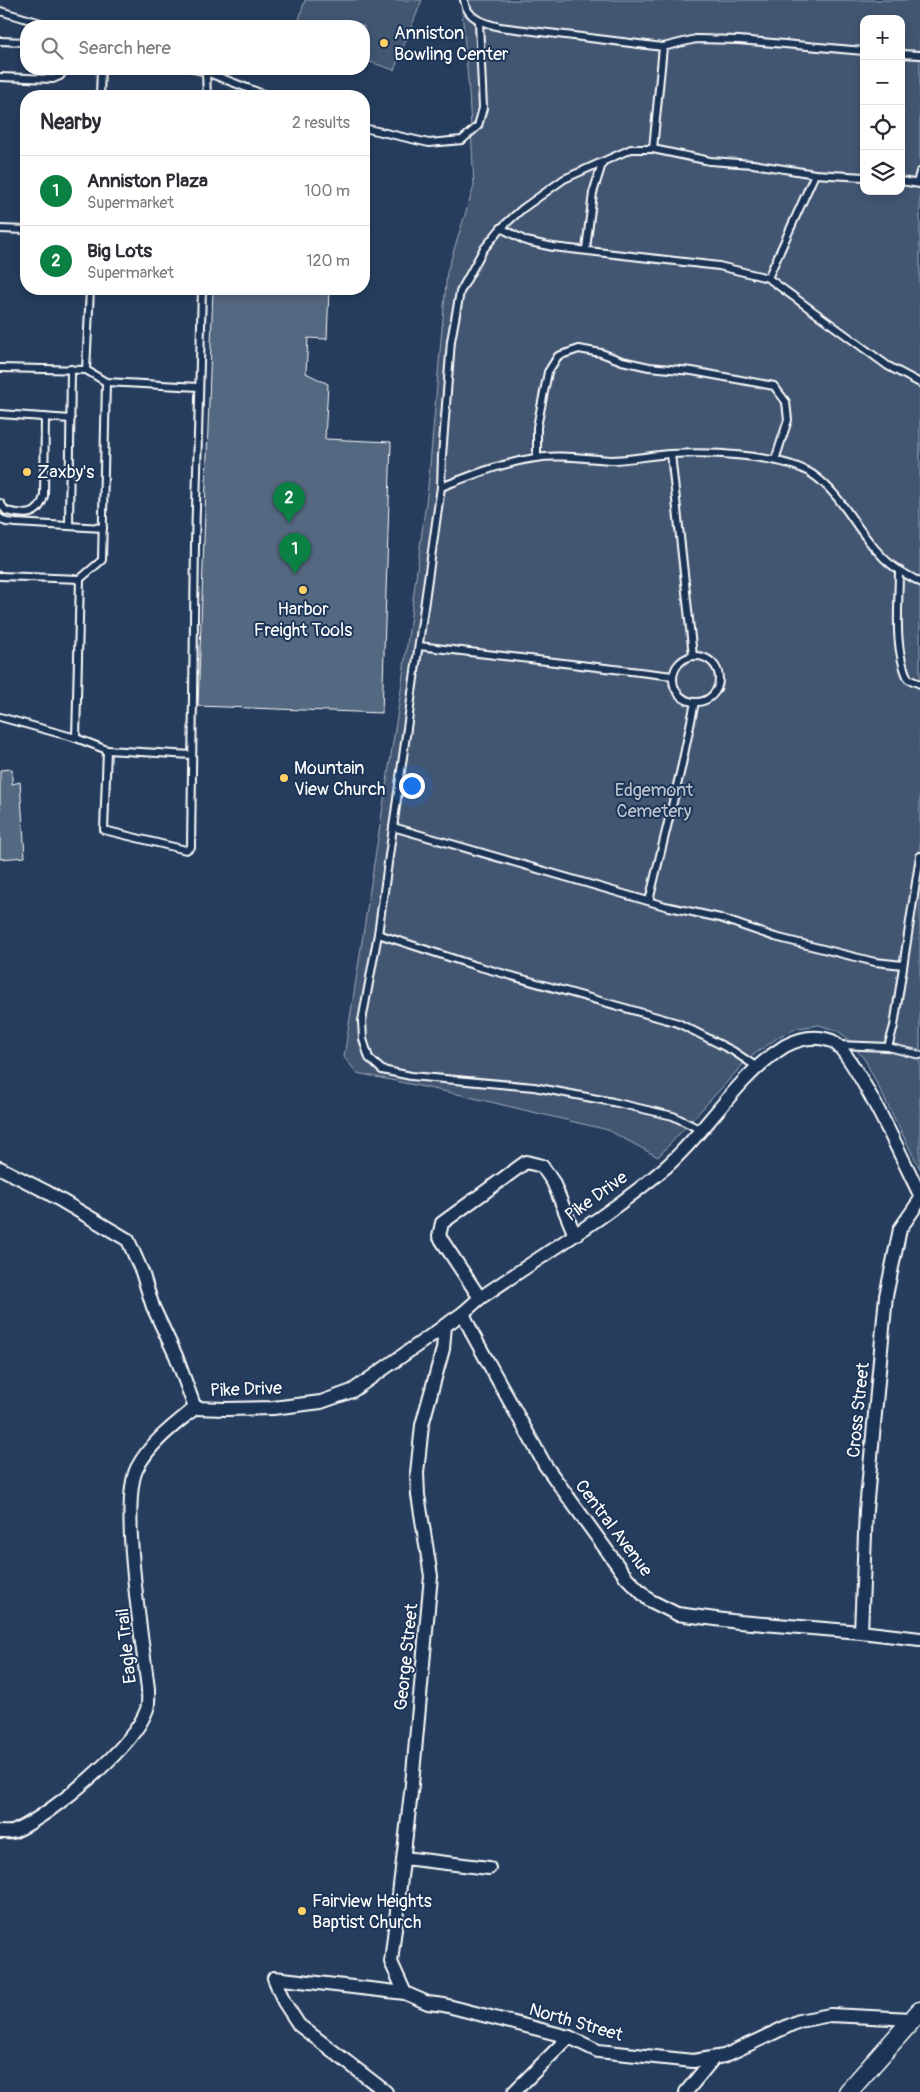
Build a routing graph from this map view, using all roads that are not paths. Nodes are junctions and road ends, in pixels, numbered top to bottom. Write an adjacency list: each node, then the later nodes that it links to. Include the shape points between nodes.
1 (464, 0): 4 (lane, via 465,7)
2 (0, 11): 3 (lane)
3 (31, 20)
4 (478, 22): 7 (lane); 19 (lane, via 483,108 478,126 462,140 429,143)
5 (0, 41): 6 (lane)
6 (20, 42)
7 (662, 47): 8 (lane, via 696,39); 20 (lane)
8 (860, 51)
9 (905, 54): 10 (lane)
10 (920, 55)
11 (61, 75): 15 (lane, via 53,79)
12 (101, 75): 16 (lane)
13 (206, 75): 17 (lane)
14 (214, 75): 18 (lane)
15 (0, 77)
16 (100, 90)
17 (207, 90)
18 (252, 90)
19 (370, 129)
20 (653, 149): 21 (lane, via 631,149); 23 (lane)
21 (602, 164): 28 (lane, via 564,179 522,209); 30 (lane, via 593,193)
22 (920, 172): 26 (lane)
23 (815, 174): 24 (lane); 31 (lane)
24 (860, 177)
25 (905, 182): 26 (lane)
26 (918, 183)
27 (0, 228): 29 (lane)
28 (502, 228): 30 (lane, via 526,241 552,247); 46 (lane, via 483,250 460,292 451,341)
29 (20, 230)
30 (586, 249): 31 (lane, via 719,266)
31 (768, 278): 38 (lane, via 888,366)
32 (90, 295): 36 (lane)
33 (202, 295): 39 (lane)
34 (0, 368): 35 (lane)
35 (72, 370): 36 (lane); 42 (lane)
36 (86, 370): 37 (lane)
37 (106, 382): 39 (lane); 50 (lane)
38 (920, 383)
39 (199, 387): 63 (lane)
40 (0, 414): 41 (lane)
41 (46, 417): 42 (lane); 47 (lane, via 42,504 32,514 6,511)
42 (71, 418): 49 (lane)
43 (671, 454): 44 (lane, via 612,460 560,456); 45 (lane, via 722,453); 56 (lane)
44 (537, 458): 45 (lane, via 538,427 548,372 558,356 579,349 622,361 774,386 786,402 788,420); 46 (lane, via 496,466)
45 (775, 460): 51 (lane, via 809,472 824,483 880,555)
46 (442, 487): 55 (lane)
47 (0, 503)
48 (0, 518): 49 (lane, via 6,522)
49 (69, 526): 50 (lane)
50 (103, 528): 53 (lane, via 102,560)
51 (899, 571): 54 (lane); 58 (lane, via 901,663 908,679)
52 (0, 576): 53 (lane)
53 (80, 579): 61 (lane)
54 (920, 582)
55 (419, 646): 57 (lane); 64 (lane)
56 (693, 656): 57 (lane, via 680,662); 59 (lane, via 701,656 714,664 719,678 715,692 709,698)
57 (673, 676): 59 (lane, via 673,683 681,696)
58 (920, 684)
59 (695, 702): 66 (lane)
60 (0, 717): 61 (lane)
61 (76, 738): 62 (lane)
62 (107, 750): 63 (lane); 63 (lane, via 104,830 186,850 191,847)
63 (192, 755)
64 (393, 827): 66 (lane); 67 (lane)
65 (920, 856): 68 (lane)
66 (649, 901): 68 (lane, via 875,962)
67 (378, 934): 72 (lane, via 473,965 678,1023); 73 (lane, via 362,1021 363,1040 369,1058 382,1070 578,1095 673,1116)
68 (903, 965): 70 (lane)
69 (838, 1045): 70 (lane); 72 (street, Pike Drive, via 818,1037 801,1039); 75 (street, via 855,1066)
70 (888, 1047): 71 (lane)
71 (920, 1055)
72 (757, 1067): 73 (street, Pike Drive)
73 (701, 1130): 77 (street, Pike Drive, via 666,1166)
74 (0, 1168): 81 (street, via 46,1191 128,1240)
75 (920, 1195)
76 (920, 1200): 82 (street, Cross Street, via 900,1229 886,1296 866,1510)
77 (574, 1233): 78 (street, Pike Drive); 78 (street, via 554,1182 542,1166 526,1162 442,1223 439,1236)
78 (480, 1298): 79 (street, Pike Drive)
79 (463, 1313): 80 (street, Pike Drive); 82 (street, Central Avenue, via 545,1465 626,1577 649,1600 676,1614)
80 (445, 1326): 81 (street, Pike Drive, via 352,1391 321,1402 273,1408); 85 (street, George Street, via 443,1350 422,1425 417,1473 431,1576)
81 (195, 1408): 84 (street, Eagle Trail, via 158,1438 136,1469 131,1494 147,1708 130,1737 94,1774 42,1815 13,1832)
82 (861, 1632): 83 (street, Central Avenue)
83 (920, 1639)
84 (0, 1832)
85 (404, 1858): 86 (street); 87 (street, George Street, via 391,1962)
86 (489, 1868)
87 (405, 1993): 89 (street, North Street, via 428,2003); 91 (street, North Street, via 274,1978 299,2025)
88 (916, 2015): 90 (street, North Street, via 830,2014 799,2021); 94 (street)
89 (568, 2036): 90 (street, North Street, via 598,2051 692,2061); 92 (street)
90 (713, 2059): 93 (street)
91 (386, 2092)
92 (514, 2092)
93 (686, 2092)
94 (848, 2092)

